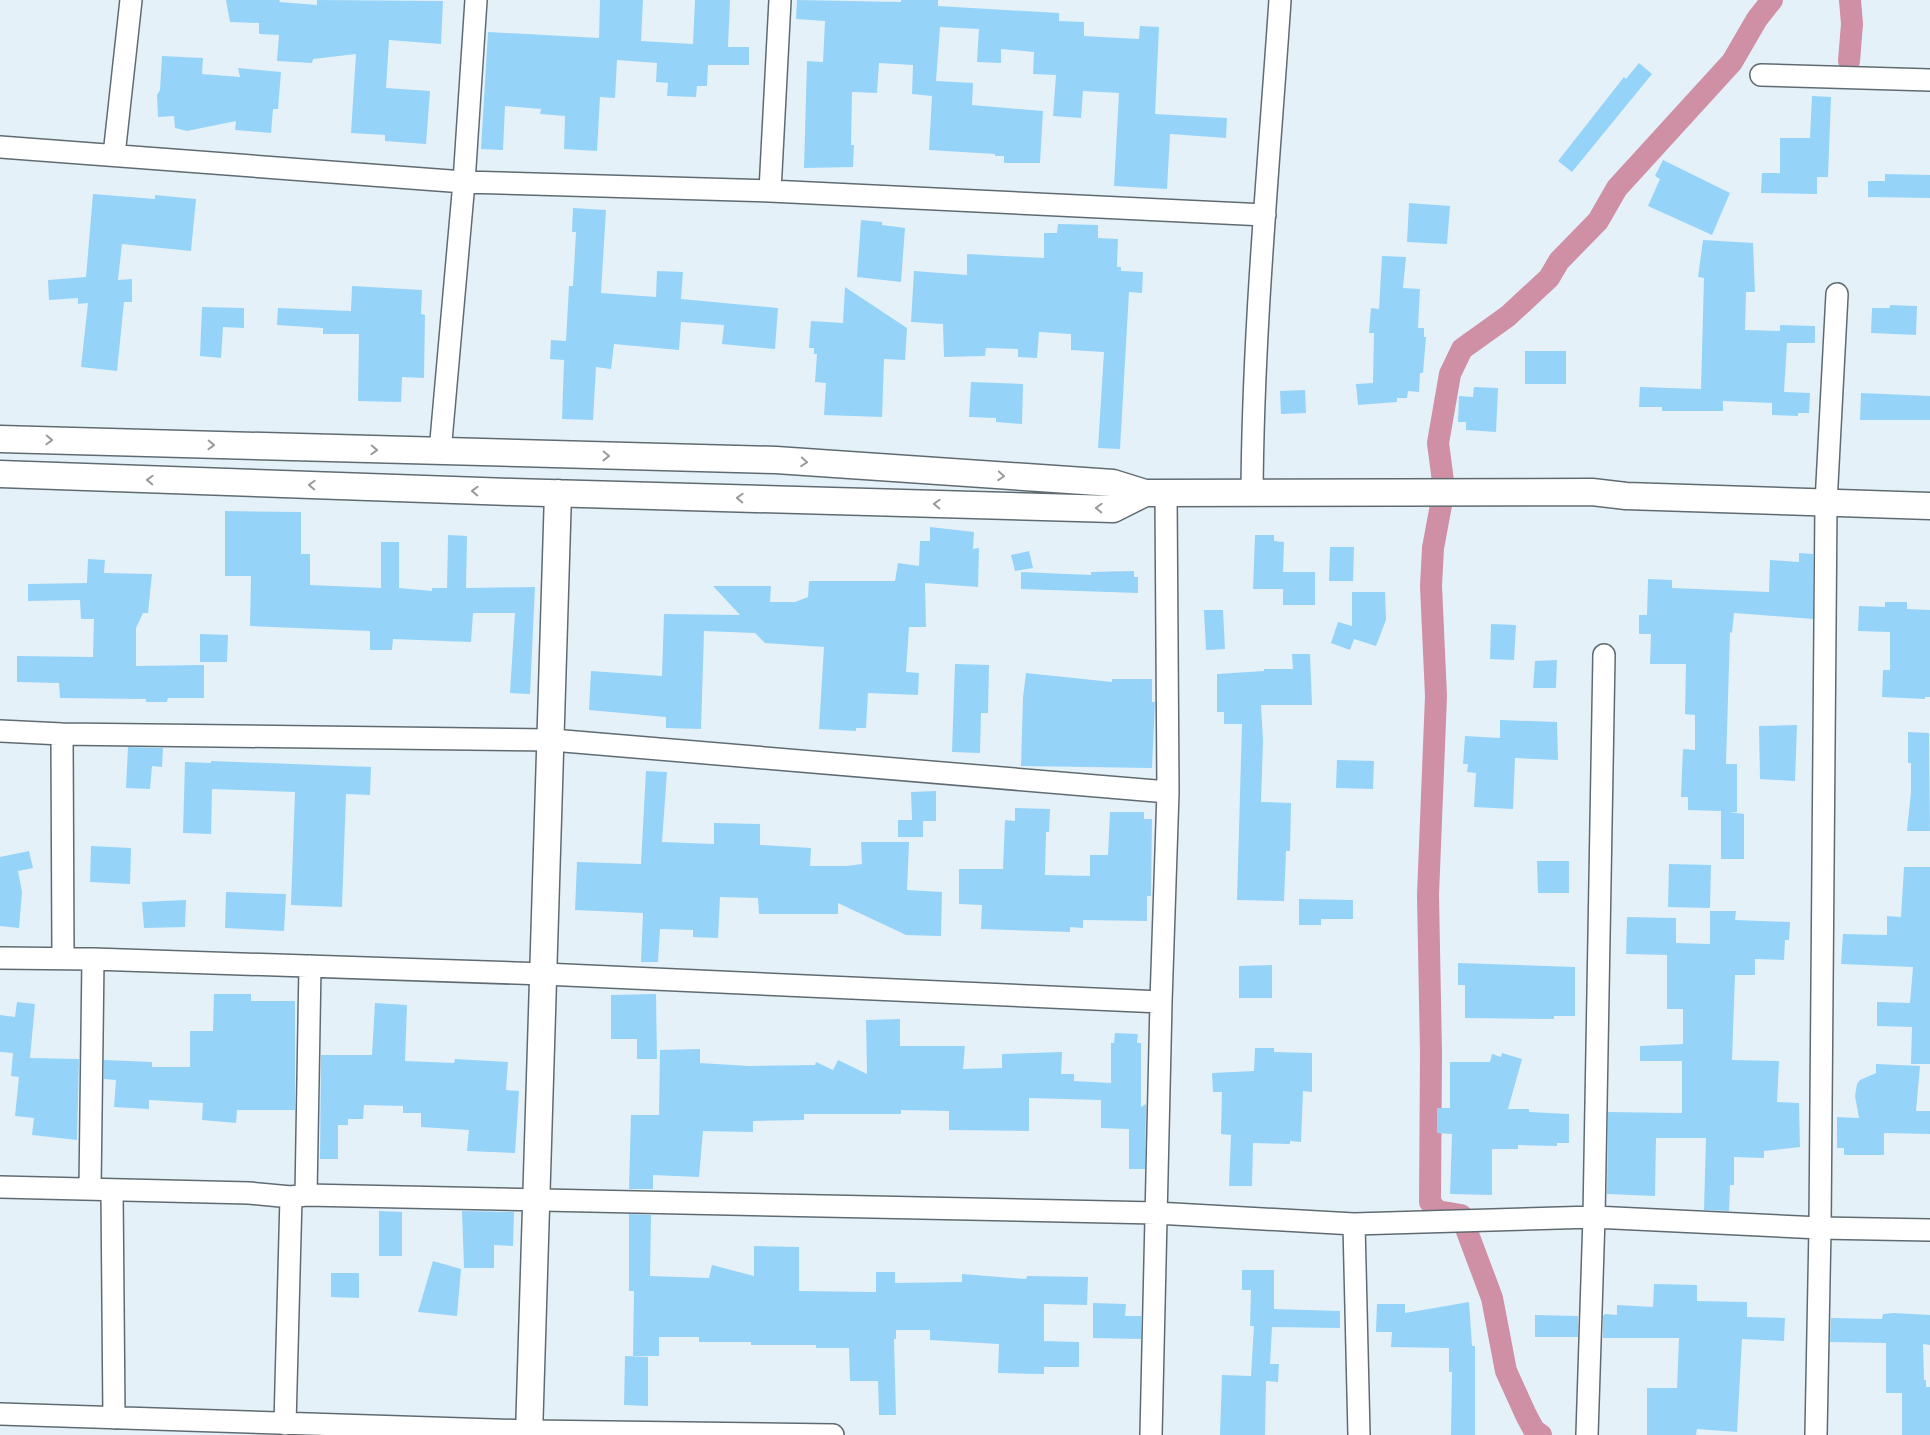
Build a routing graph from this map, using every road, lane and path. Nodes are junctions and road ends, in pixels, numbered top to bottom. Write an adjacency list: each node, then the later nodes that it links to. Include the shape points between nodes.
1 (131, 0): 8 (street)
2 (476, 0): 9 (street)
3 (780, 0): 10 (street)
4 (1280, 0): 11 (street)
5 (1761, 75): 6 (street)
6 (1930, 80)
7 (0, 147): 8 (street)
8 (114, 155): 9 (street)
9 (464, 182): 10 (street); 14 (street)
10 (770, 192): 11 (street)
11 (1265, 216): 21 (street)
12 (1837, 294): 23 (street)
13 (0, 439): 14 (street, one-way to 14)
14 (440, 452): 15 (street)
15 (511, 454): 16 (street, one-way to 16); 18 (street)
16 (776, 460): 20 (street, one-way to 20, via 1113,483); 22 (street)
17 (0, 474): 18 (street, one-way to 17)
18 (512, 492): 19 (street)
19 (558, 493): 22 (street, one-way to 19); 28 (street)
20 (1155, 493): 21 (street); 22 (street, one-way to 22, via 1113,509); 29 (street)
21 (1252, 494): 23 (street, via 1592,492)
22 (775, 499)
23 (1826, 503): 24 (street); 44 (street)
24 (1930, 506)
25 (1604, 655): 42 (street)
26 (0, 731): 27 (street)
27 (62, 734): 28 (street); 31 (street)
28 (552, 740): 29 (street); 34 (street)
29 (1168, 792): 35 (street)
30 (0, 958): 31 (street)
31 (63, 958): 32 (street)
32 (93, 959): 33 (street); 37 (street)
33 (310, 966): 34 (street); 39 (street)
34 (544, 974): 35 (street); 40 (street)
35 (1161, 1002): 41 (street)
36 (0, 1187): 37 (street)
37 (90, 1189): 38 (street)
38 (112, 1190): 39 (street); 47 (street)
39 (298, 1196): 40 (street); 49 (street)
40 (536, 1200): 41 (street); 50 (street)
41 (1156, 1213): 43 (street); 52 (street)
42 (1594, 1217): 43 (street); 44 (street); 54 (street)
43 (1354, 1224): 53 (street)
44 (1820, 1228): 45 (street); 55 (street)
45 (1930, 1230)
46 (0, 1414): 48 (street)
47 (114, 1418): 48 (street); 49 (street)
48 (88, 1426)
49 (296, 1428): 50 (street)
50 (529, 1433): 51 (street)
51 (833, 1435)
52 (1151, 1435)
53 (1359, 1435)
54 (1586, 1435)
55 (1816, 1435)

